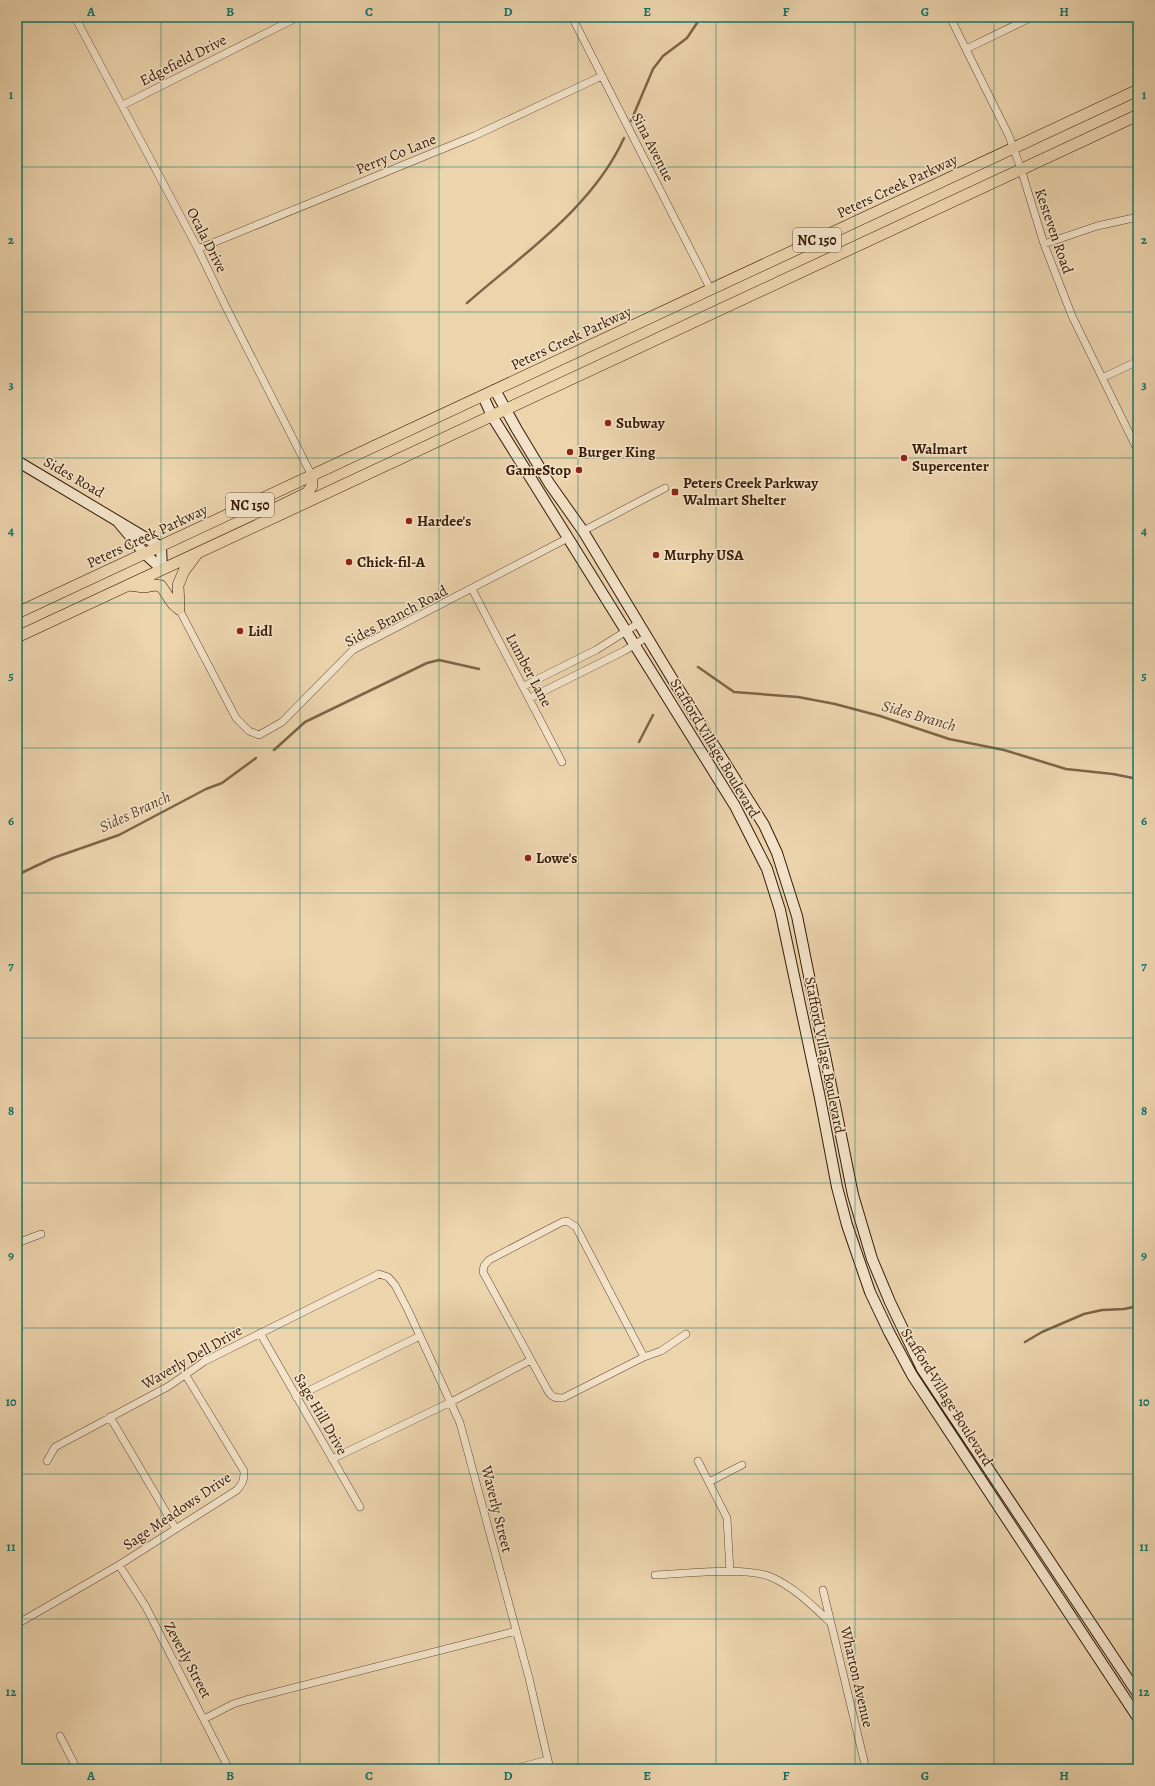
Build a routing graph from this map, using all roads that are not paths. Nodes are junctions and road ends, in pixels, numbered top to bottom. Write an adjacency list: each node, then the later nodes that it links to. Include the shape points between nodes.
1 (75, 17): 9 (street, Ocala Drive)
2 (298, 17): 9 (street, Edgefield Drive)
3 (572, 17): 7 (street, Sina Avenue)
4 (950, 17): 6 (street, Kesteven Road)
5 (1032, 17): 6 (street)
6 (966, 49): 11 (street, Kesteven Road)
7 (602, 76): 15 (street, Perry Co Lane, via 474,136); 16 (street, Sina Avenue)
8 (1138, 90): 11 (main road, Peters Creek Parkway / NC 150)
9 (123, 105): 15 (street, Ocala Drive)
10 (1138, 115): 12 (main road, NC 150)
11 (1014, 148): 12 (street, Kesteven Road); 16 (main road, Peters Creek Parkway / NC 150)
12 (1021, 169): 14 (street, Kesteven Road); 21 (main road, NC 150)
13 (1138, 217): 14 (street, via 1097,226)
14 (1044, 244): 18 (street, Kesteven Road, via 1072,316)
15 (198, 250): 25 (street, Ocala Drive)
16 (711, 290): 19 (main road, Peters Creek Parkway / NC 150)
17 (1138, 361): 18 (street)
18 (1102, 378): 23 (street, Kesteven Road)
19 (495, 390): 20 (main road, Peters Creek Parkway / NC 150); 21 (main road, Stafford Village Boulevard)
20 (483, 396): 22 (main road, Stafford Village Boulevard); 25 (main road, Peters Creek Parkway / NC 150)
21 (505, 410): 22 (main road, NC 150); 28 (main road, Stafford Village Boulevard, via 549,483)
22 (492, 416): 29 (main road, NC 150); 30 (main road, Stafford Village Boulevard)
23 (1138, 451)
24 (17, 461): 27 (main road, Sides Road)
25 (312, 476): 29 (main road, via 312,486 307,493 256,517); 31 (main road, Peters Creek Parkway / NC 150)
26 (665, 488): 28 (street)
27 (116, 519): 31 (main road, Sides Road); 33 (main road, Sides Road)
28 (583, 531): 39 (main road, Stafford Village Boulevard)
29 (235, 535): 32 (main road, NC 150)
30 (568, 538): 36 (street, Sides Branch Road); 40 (main road, Stafford Village Boulevard)
31 (161, 547): 33 (main road, Peters Creek Parkway / NC 150); 34 (main road)
32 (199, 552): 34 (main road, NC 150); 37 (main road, via 184,571 178,585)
33 (145, 554): 34 (main road, Sides Road); 38 (main road, Peters Creek Parkway / NC 150)
34 (162, 569): 35 (main road, NC 150)
35 (129, 584): 37 (main road, via 144,587 161,586); 41 (main road, NC 150)
36 (472, 590): 37 (street, Sides Branch Road, via 353,650 282,722 259,735 249,731 236,718); 46 (street, Lumber Lane)
37 (179, 609)
38 (17, 613)
39 (639, 623): 40 (street); 42 (main road, Stafford Village Boulevard)
40 (626, 631): 43 (main road, Stafford Village Boulevard); 44 (street)
41 (17, 637)
42 (647, 637): 43 (street); 75 (main road, Stafford Village Boulevard, via 764,825 784,871 798,916 852,1195 872,1260 890,1302 922,1369)
43 (634, 645): 45 (street); 77 (main road, Stafford Village Boulevard, via 734,806 767,869 780,910 833,1172 844,1217 870,1292 889,1332 928,1401)
44 (575, 660): 45 (street); 46 (street)
45 (581, 672): 47 (street)
46 (524, 686): 47 (street, Lumber Lane)
47 (530, 698): 48 (street, Lumber Lane)
48 (562, 762)
49 (41, 1234): 50 (street)
50 (17, 1244)
51 (379, 1274): 52 (street, Waverly Dell Drive); 54 (street, Waverly Street, via 388,1276 394,1285)
52 (260, 1333): 57 (street, Waverly Dell Drive); 58 (street, Sage Hill Drive)
53 (686, 1334): 55 (street, via 661,1351)
54 (420, 1336): 58 (street); 59 (street, Waverly Street)
55 (644, 1357): 56 (street, via 563,1398 551,1396); 56 (street, via 576,1227 567,1221 489,1260 484,1266 486,1278)
56 (531, 1360): 59 (street)
57 (185, 1374): 60 (street, Waverly Dell Drive, via 169,1386); 67 (street, Sage Meadows Drive, via 244,1471 244,1479 237,1490)
58 (296, 1397): 61 (street, Sage Hill Drive)
59 (451, 1402): 61 (street); 74 (street, Waverly Street, via 471,1457)
60 (110, 1417): 62 (street, Waverly Dell Drive, via 55,1447); 67 (street)
61 (332, 1459): 66 (street, Sage Hill Drive)
62 (47, 1461)
63 (698, 1461): 65 (street)
64 (742, 1465): 65 (street)
65 (709, 1482): 69 (street, via 727,1518)
66 (360, 1507)
67 (176, 1529): 68 (street, Sage Meadows Drive)
68 (119, 1565): 73 (street, Sage Meadows Drive); 76 (street, Zeverly Street, via 146,1607)
69 (730, 1572): 70 (street); 72 (street, via 750,1571 774,1579 800,1595)
70 (655, 1575)
71 (823, 1590): 72 (street, Wharton Avenue)
72 (831, 1623): 84 (street, Wharton Avenue)
73 (17, 1624)
74 (516, 1631): 76 (street, via 246,1700); 79 (street, Waverly Street)
75 (1138, 1694)
76 (204, 1718): 81 (street, Zeverly Street)
77 (1138, 1718)
78 (60, 1736): 80 (street)
79 (548, 1760): 82 (street); 83 (street, Waverly Street)
80 (77, 1769)
81 (229, 1769)
82 (513, 1769)
83 (550, 1769)
84 (866, 1769)

